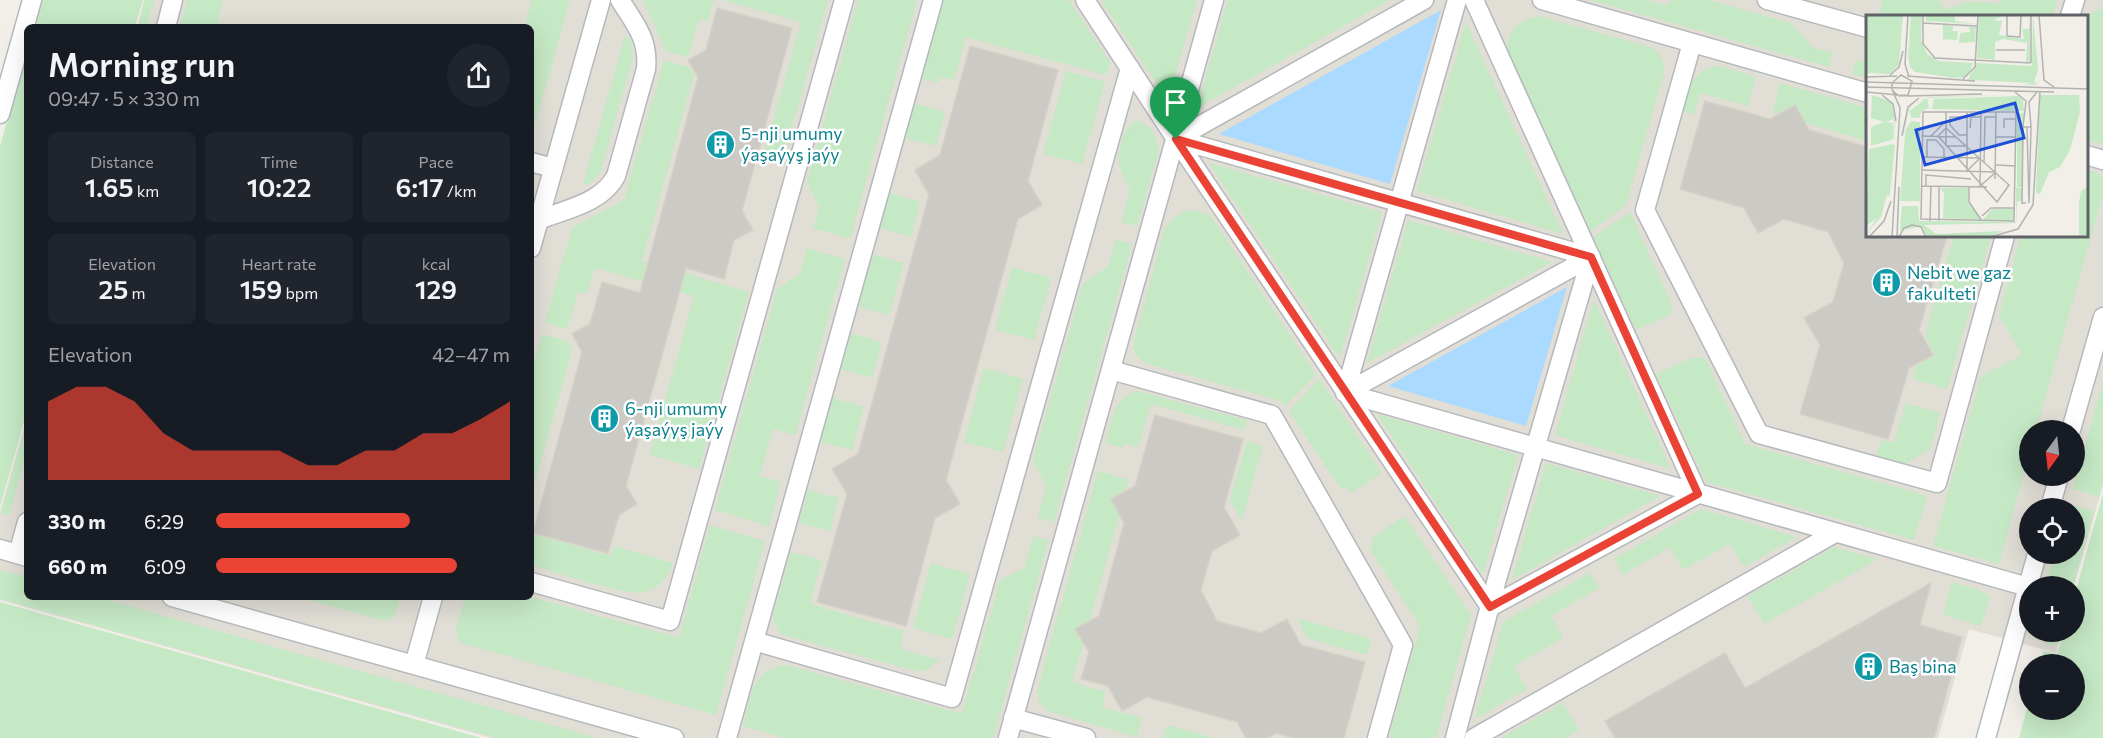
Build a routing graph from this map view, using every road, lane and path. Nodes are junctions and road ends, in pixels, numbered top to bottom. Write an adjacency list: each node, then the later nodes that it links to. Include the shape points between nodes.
1 (32, 0): 16 (lane)
2 (173, 0): 17 (lane)
3 (601, 0): 28 (lane)
4 (620, 0): 30 (lane, via 642,34 647,53 616,176 600,196)
5 (844, 0): 43 (lane, via 670,621)
6 (933, 0): 49 (lane)
7 (1085, 0): 21 (lane)
8 (1214, 0): 24 (lane)
9 (1424, 0): 24 (lane)
10 (1457, 0): 29 (lane)
11 (1474, 0): 33 (lane)
12 (1542, 0): 20 (lane)
13 (1767, 0): 18 (lane)
14 (2075, 0): 15 (lane)
15 (2070, 15)
16 (25, 24)
17 (167, 24)
18 (1866, 27)
19 (24, 28): 23 (lane)
20 (1692, 43): 22 (lane); 31 (lane, via 1645,210 1759,434 1937,483)
21 (1130, 68): 24 (lane); 49 (lane, via 952,698)
22 (1866, 92)
23 (0, 114)
24 (1176, 139): 29 (lane); 35 (lane); 36 (lane)
25 (2088, 156): 26 (lane)
26 (2103, 160)
27 (534, 163): 28 (lane)
28 (554, 168): 30 (lane)
29 (1400, 203): 33 (lane); 36 (lane)
30 (539, 220): 32 (lane)
31 (2005, 237)
32 (534, 238)
33 (1591, 257): 36 (lane); 38 (lane); 39 (lane)
34 (2103, 317): 37 (lane)
35 (1111, 370): 51 (lane); 56 (lane, via 1272,415 1403,645)
36 (1346, 393): 38 (lane); 47 (lane)
37 (2074, 420)
38 (1535, 448): 39 (lane); 47 (lane)
39 (1698, 494): 40 (lane); 47 (lane)
40 (1835, 533): 44 (lane); 58 (lane)
41 (0, 549): 42 (lane)
42 (22, 555)
43 (534, 583)
44 (2019, 584)
45 (183, 600): 50 (lane)
46 (432, 600): 50 (lane)
47 (1490, 607): 57 (lane)
48 (2019, 619): 59 (lane)
49 (754, 642): 53 (lane)
50 (414, 665): 52 (lane)
51 (1013, 718): 54 (lane); 55 (lane)
52 (674, 738)
53 (727, 738)
54 (1008, 738)
55 (1086, 738)
56 (1377, 738)
57 (1455, 738)
58 (1474, 738)
59 (1986, 738)

